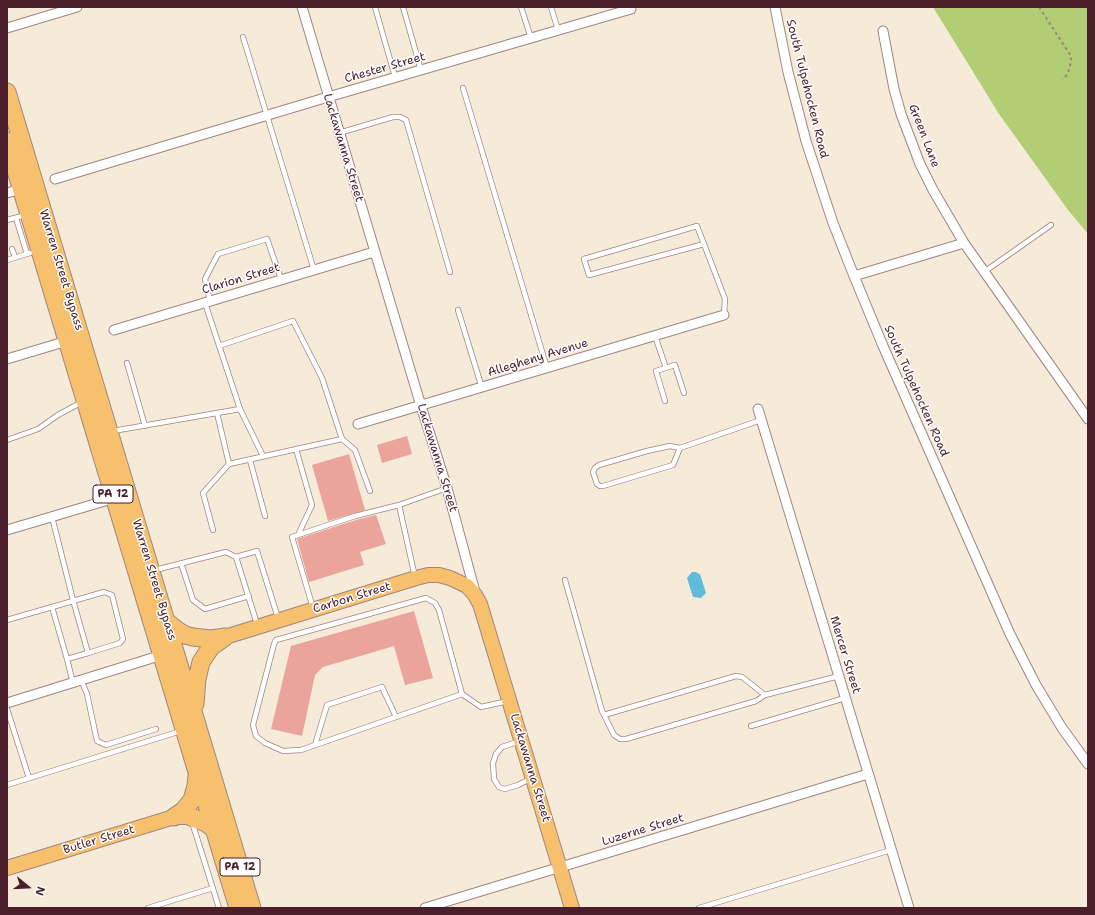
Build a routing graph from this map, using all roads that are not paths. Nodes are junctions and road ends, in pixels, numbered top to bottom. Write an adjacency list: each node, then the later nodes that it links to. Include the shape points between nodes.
1 (77, 7): 10 (street)
2 (302, 7): 19 (street, Lackawanna Street)
3 (375, 7): 16 (lane)
4 (403, 7): 15 (lane)
5 (521, 7): 14 (lane)
6 (551, 7): 11 (lane)
7 (775, 7): 38 (street, South Tulpehocken Road, via 806,141 833,223)
8 (631, 9): 9 (street, Chester Street)
9 (611, 11): 11 (street, Chester Street)
10 (7, 28)
11 (558, 30): 14 (street, Chester Street)
12 (883, 31): 28 (street, Green Lane, via 894,90 920,164)
13 (243, 37): 20 (lane)
14 (531, 38): 15 (street, Chester Street)
15 (421, 70): 16 (street, Chester Street)
16 (395, 77): 19 (street, Chester Street)
17 (463, 88): 49 (lane)
18 (7, 92): 63 (highway, Warren Street Bypass / PA 12)
19 (328, 97): 20 (street, Chester Street); 21 (street, Lackawanna Street)
20 (267, 115): 23 (street, Chester Street); 35 (lane)
21 (339, 134): 32 (street, Lackawanna Street); 36 (lane, via 393,117 400,116 406,120)
22 (7, 141): 24 (highway, Warren Street Bypass / PA 12)
23 (55, 179)
24 (14, 191): 25 (highway, Warren Street Bypass / PA 12)
25 (23, 216): 26 (lane); 31 (highway, Warren Street Bypass / PA 12)
26 (7, 220)
27 (1051, 225): 37 (lane)
28 (964, 242): 37 (street, Green Lane); 38 (street)
29 (704, 244): 29 (lane, via 697,226 584,259 589,275); 42 (lane, via 725,299)
30 (12, 249): 33 (lane)
31 (34, 252): 33 (lane); 45 (highway, Warren Street Bypass / PA 12)
32 (374, 252): 35 (street, Clarion Street); 55 (street, Lackawanna Street)
33 (15, 257): 34 (lane)
34 (7, 260)
35 (314, 270): 39 (street, Clarion Street)
36 (450, 272)
37 (984, 272): 59 (street, Green Lane)
38 (854, 276): 114 (street, South Tulpehocken Road, via 1010,634 1036,685)
39 (281, 279): 40 (street, Clarion Street); 40 (lane, via 267,239 218,254 205,279)
40 (208, 302): 43 (street, Clarion Street); 46 (lane)
41 (458, 310): 51 (lane)
42 (724, 315): 44 (street, Allegheny Avenue)
43 (114, 330)
44 (655, 336): 49 (street, Allegheny Avenue); 50 (lane)
45 (67, 341): 47 (street); 53 (highway, Warren Street Bypass / PA 12)
46 (219, 346): 56 (lane); 64 (lane, via 293,321 322,378)
47 (7, 359)
48 (127, 363): 62 (lane)
49 (547, 368): 51 (street, Allegheny Avenue)
50 (666, 368): 52 (lane, via 674,365); 54 (lane, via 656,370)
51 (482, 388): 55 (street, Allegheny Avenue)
52 (684, 393)
53 (85, 400): 65 (lane, via 38,429); 73 (highway, Warren Street Bypass / PA 12)
54 (665, 401)
55 (421, 406): 61 (street, Allegheny Avenue); 71 (street, Lackawanna Street)
56 (240, 409): 58 (lane); 68 (lane)
57 (758, 409): 60 (street, Mercer Street)
58 (217, 413): 62 (lane); 70 (lane)
59 (1088, 419)
60 (761, 420): 66 (lane); 98 (street, Mercer Street)
61 (358, 424)
62 (144, 426): 63 (lane)
63 (109, 432): 82 (highway, Warren Street Bypass / PA 12)
64 (342, 439): 67 (lane); 72 (lane, via 355,450)
65 (7, 440)
66 (680, 448): 66 (lane, via 670,446 655,449 599,465 593,472 596,484 603,486 673,465)
67 (296, 449): 68 (lane); 79 (lane, via 312,505)
68 (263, 456): 69 (lane)
69 (250, 460): 70 (lane); 75 (lane)
70 (229, 464): 78 (lane, via 204,494)
71 (447, 488): 74 (lane); 85 (street, Lackawanna Street)
72 (370, 492)
73 (115, 498): 76 (street); 96 (highway, Warren Street Bypass / PA 12)
74 (399, 505): 79 (lane); 83 (lane)
75 (265, 516)
76 (52, 517): 77 (street); 87 (lane)
77 (7, 530)
78 (213, 530)
79 (298, 535): 89 (lane, via 292,536)
80 (236, 557): 81 (lane, via 226,552); 86 (lane); 91 (lane, via 257,551)
81 (181, 563): 82 (lane); 86 (lane, via 193,600 205,609)
82 (151, 571): 92 (highway, Warren Street Bypass / PA 12)
83 (416, 578): 85 (main road, Carbon Street, via 428,575 450,578 467,586); 89 (main road, Carbon Street)
84 (565, 580): 107 (lane)
85 (475, 595): 103 (main road, Lackawanna Street)
86 (249, 596): 93 (lane)
87 (74, 600): 88 (lane); 95 (lane); 95 (lane, via 104,592 112,596 123,639 120,643)
88 (52, 607): 90 (lane); 97 (lane)
89 (313, 610): 91 (main road, Carbon Street)
90 (7, 620)
91 (279, 620): 93 (main road, Carbon Street)
92 (166, 621): 94 (highway, via 193,638); 106 (highway, Warren Street Bypass / PA 12)
93 (258, 626): 94 (main road, Carbon Street)
94 (225, 637): 106 (highway, via 210,648 201,662)
95 (88, 653): 97 (lane)
96 (162, 656): 99 (street); 111 (highway, Warren Street Bypass / PA 12)
97 (67, 659): 99 (lane)
98 (839, 676): 101 (lane); 102 (street, Mercer Street)
99 (77, 681): 104 (street); 110 (lane, via 87,694 97,741 106,745)
100 (462, 694): 103 (lane, via 481,707); 108 (lane); 113 (lane, via 439,610 436,603 426,598 276,640 253,725 256,736 283,752)
101 (765, 695): 107 (lane, via 742,677 736,676); 107 (lane, via 756,700 626,739 614,735)
102 (846, 698): 109 (lane); 116 (street, Mercer Street)
103 (510, 700): 112 (main road, Lackawanna Street)
104 (7, 703)
105 (7, 709): 117 (lane)
106 (194, 714): 122 (highway, Warren Street Bypass / PA 12)
107 (604, 715)
108 (396, 717): 113 (lane); 113 (lane, via 382,687 327,705)
109 (751, 726)
110 (156, 729)
111 (184, 730): 115 (highway, Warren Street Bypass / PA 12); 117 (lane)
112 (522, 741): 118 (main road, Lackawanna Street); 118 (lane, via 502,747 496,754 493,763 494,779 499,787 505,789)
113 (315, 745)
114 (1088, 764)
115 (197, 772): 120 (highway, via 192,800); 122 (highway, Warren Street Bypass / PA 12)
116 (868, 774): 123 (street, Mercer Street); 124 (street, Luzerne Street)
117 (29, 778): 119 (lane)
118 (533, 778): 124 (main road, Lackawanna Street)
119 (7, 785)
120 (174, 817): 121 (main road, Butler Street); 125 (main road, Butler Street)
121 (191, 817): 122 (highway); 126 (lane)
122 (221, 828): 129 (highway, Warren Street Bypass / PA 12); 130 (highway, Warren Street Bypass / PA 12)
123 (891, 850): 133 (lane); 134 (street, Mercer Street)
124 (560, 867): 131 (street, Luzerne Street); 132 (main road, Lackawanna Street)
125 (7, 868)
126 (213, 888): 127 (lane); 128 (lane)
127 (148, 908)
128 (219, 908)
129 (238, 908)
130 (252, 908)
131 (425, 908)
132 (572, 908)
133 (699, 908)
134 (909, 908)

